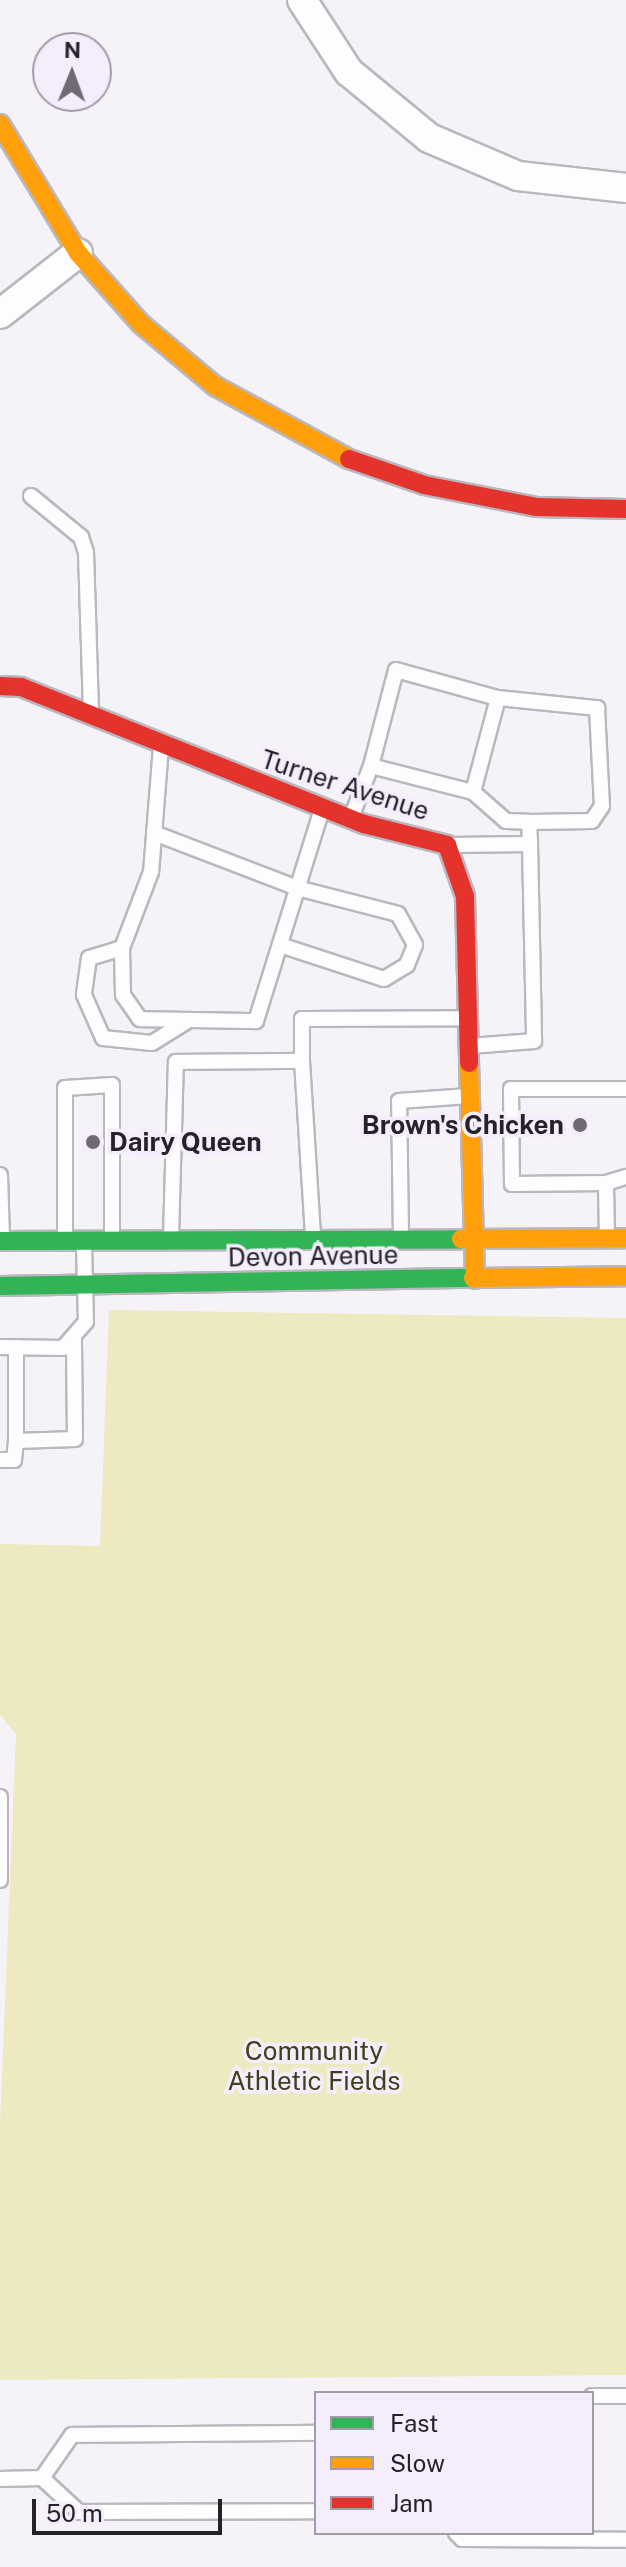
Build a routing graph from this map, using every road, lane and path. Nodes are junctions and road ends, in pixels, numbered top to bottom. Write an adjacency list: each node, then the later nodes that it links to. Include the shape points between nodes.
1 (302, 0): 3 (street, via 349,72 429,138 518,176)
2 (0, 124): 4 (street)
3 (626, 188)
4 (78, 253): 5 (street); 7 (street, via 141,324 215,386 316,447 424,485 536,507)
5 (0, 314)
6 (31, 496): 10 (lane, via 81,537 86,552)
7 (626, 509)
8 (0, 686): 10 (street, Turner Avenue, via 21,687)
9 (498, 698): 12 (lane, via 396,670); 13 (lane); 16 (lane, via 597,708 602,806 592,821)
10 (91, 716): 11 (street, Turner Avenue)
11 (162, 745): 14 (street, Turner Avenue); 17 (lane)
12 (371, 766): 13 (lane); 15 (lane)
13 (473, 792): 16 (lane, via 506,821)
14 (322, 809): 15 (street, Turner Avenue); 20 (lane)
15 (350, 819): 19 (street, Turner Avenue)
16 (529, 822): 18 (lane)
17 (154, 833): 20 (lane); 22 (lane, via 151,872)
18 (530, 844): 19 (lane); 25 (lane, via 534,1041)
19 (447, 845): 23 (street, Turner Avenue, via 465,896)
20 (297, 888): 21 (lane); 21 (lane, via 398,914 410,925 415,945 407,965 384,979)
21 (280, 945): 24 (lane, via 256,1021)
22 (122, 948): 24 (lane, via 123,995 140,1019); 24 (lane, via 89,958 84,995 103,1038 152,1043)
23 (468, 1018): 25 (street, Turner Avenue); 26 (lane, via 302,1019)
24 (189, 1020)
25 (469, 1046): 28 (street, Turner Avenue)
26 (302, 1061): 36 (lane); 40 (lane, via 176,1062)
27 (626, 1089): 29 (lane, via 511,1089)
28 (470, 1096): 29 (street, Turner Avenue); 33 (lane, via 399,1101)
29 (492, 1155): 32 (lane, via 512,1184); 34 (street, Turner Avenue)
30 (0, 1175): 37 (lane)
31 (626, 1177): 32 (lane)
32 (606, 1183): 35 (lane)
33 (401, 1236): 34 (street, Devon Avenue); 36 (street, Devon Avenue)
34 (473, 1237): 35 (street, Devon Avenue); 43 (street, Turner Avenue)
35 (617, 1237)
36 (313, 1239): 40 (street, Devon Avenue)
37 (1, 1241): 41 (street, Devon Avenue)
38 (84, 1241): 39 (street, Devon Avenue); 41 (street, Devon Avenue); 44 (lane)
39 (112, 1241): 40 (street, Devon Avenue); 41 (lane, via 112,1085 65,1088)
40 (171, 1241)
41 (65, 1242)
42 (626, 1276): 43 (street, Devon Avenue)
43 (475, 1279): 44 (street, Devon Avenue)
44 (85, 1285): 45 (street, Devon Avenue); 46 (lane, via 86,1322)
45 (0, 1286)
46 (74, 1336): 48 (lane, via 63,1348); 49 (lane, via 75,1439)
47 (0, 1347): 48 (lane)
48 (16, 1347): 49 (lane)
49 (16, 1441): 50 (lane, via 14,1460)
50 (0, 1460)
51 (0, 1797): 52 (lane)
52 (1, 1871)
53 (594, 2396): 54 (lane)
54 (626, 2396)
55 (314, 2433): 56 (lane, via 72,2435)
56 (42, 2478): 57 (lane); 58 (lane, via 79,2512)
57 (0, 2479)
58 (314, 2511)
59 (458, 2535): 60 (lane)
60 (626, 2540)

